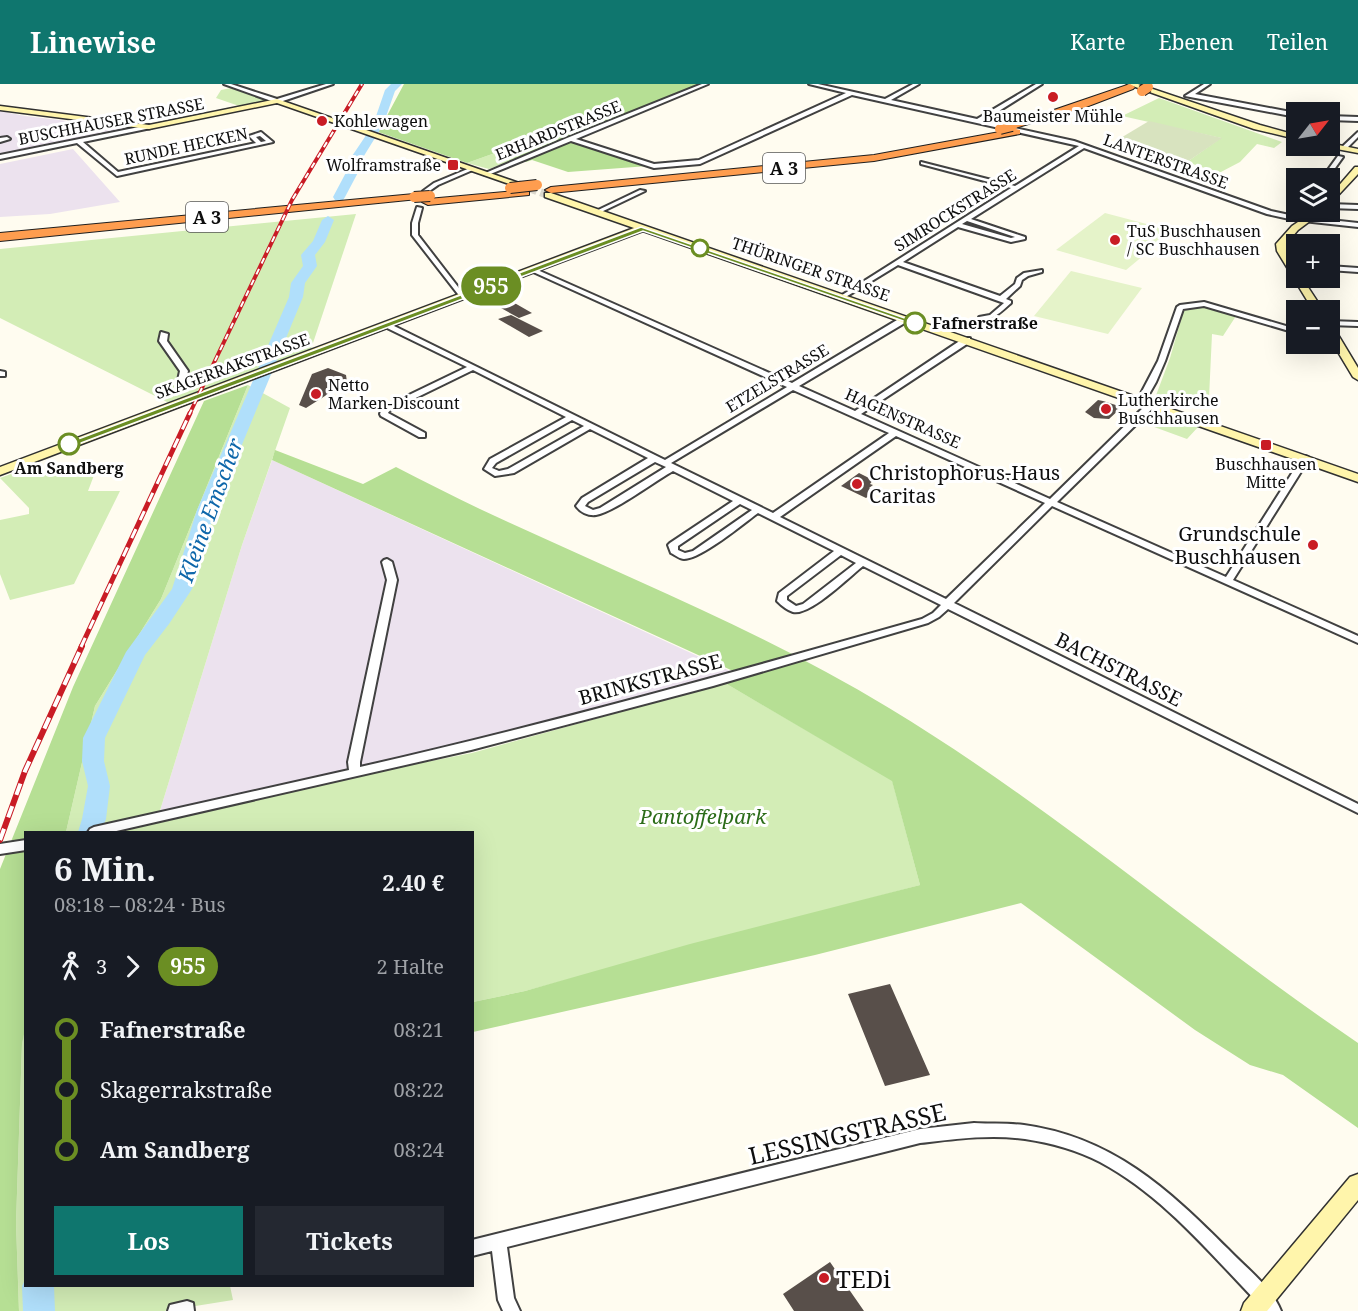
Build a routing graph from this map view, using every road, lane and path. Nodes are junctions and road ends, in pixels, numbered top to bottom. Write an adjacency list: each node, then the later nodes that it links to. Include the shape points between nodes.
1 (226, 84): 13 (street)
2 (331, 84): 13 (street, BUSCHHAUSER STRASSE)
3 (706, 84): 27 (street, ERHARDSTRASSE)
4 (811, 84): 10 (street, LANTERSTRASSE)
5 (846, 84): 10 (street)
6 (917, 84): 14 (street)
7 (1040, 84): 20 (street)
8 (1208, 84): 12 (street)
9 (1140, 86): 15 (street); 22 (highway, A 3); 22 (highway, A 3, via 1100,107)
10 (835, 89): 11 (street, LANTERSTRASSE)
11 (851, 93): 14 (street, LANTERSTRASSE); 27 (street, via 700,162 654,166)
12 (1191, 94): 15 (street); 17 (street)
13 (277, 101): 21 (street, BUSCHHAUSER STRASSE); 38 (street)
14 (885, 101): 20 (street, LANTERSTRASSE)
15 (1180, 102): 23 (street)
16 (0, 108): 21 (street)
17 (1286, 113)
18 (1340, 118): 19 (street)
19 (1358, 119)
20 (978, 121): 30 (street, LANTERSTRASSE)
21 (148, 127): 28 (street, BUSCHHAUSER STRASSE)
22 (1018, 129): 41 (highway, A 3, bridge, via 851,155); 45 (highway, A 3, via 931,149 855,160)
23 (1286, 134)
24 (1358, 134): 32 (street)
25 (8, 139): 26 (street)
26 (0, 140)
27 (569, 140): 40 (street, ERHARDSTRASSE)
28 (78, 141): 29 (street, RUNDE HECKEN, via 117,174); 34 (street, BUSCHHAUSER STRASSE)
29 (260, 144)
30 (1083, 146): 42 (street, SIMROCKSTRASSE); 50 (street, LANTERSTRASSE, via 1269,213)
31 (1340, 147): 32 (street)
32 (1344, 148): 33 (street)
33 (1358, 151)
34 (0, 157)
35 (1340, 158): 37 (street)
36 (923, 164): 42 (street)
37 (1332, 168)
38 (472, 169): 40 (street); 46 (street, via 436,184)
39 (1358, 169): 44 (street)
40 (486, 174): 41 (street)
41 (513, 185): 46 (highway, A 3)
42 (1016, 188): 51 (street, SIMROCKSTRASSE)
43 (642, 191): 49 (street)
44 (1340, 191)
45 (549, 193): 46 (highway, A 3); 49 (street, THÜRINGER STRASSE)
46 (422, 200): 58 (highway, A 3); 60 (highway, A 3); 67 (street, via 415,236)
47 (1340, 205): 48 (street)
48 (1358, 207)
49 (597, 212): 56 (street, THÜRINGER STRASSE)
50 (1286, 214)
51 (966, 219): 54 (street, SIMROCKSTRASSE); 54 (street, via 1023,238 1011,240)
52 (1300, 222): 57 (street)
53 (1340, 222): 55 (street, LANTERSTRASSE)
54 (957, 225): 62 (street, SIMROCKSTRASSE)
55 (1358, 225)
56 (643, 228): 64 (street, SKAGERRAKSTRASSE); 68 (street, THÜRINGER STRASSE)
57 (1290, 234)
58 (0, 237)
59 (1286, 238): 61 (street, via 1281,244)
60 (0, 244)
61 (1286, 257)
62 (897, 262): 68 (street, SIMROCKSTRASSE); 69 (street)
63 (1340, 269): 65 (street)
64 (533, 270): 67 (street, SKAGERRAKSTRASSE); 82 (street, HAGENSTRASSE)
65 (1358, 270)
66 (1040, 271): 69 (street, via 1019,279 1018,285)
67 (463, 297): 74 (street, SKAGERRAKSTRASSE)
68 (842, 297): 70 (street, THÜRINGER STRASSE)
69 (1001, 299): 71 (street, via 1009,302)
70 (905, 319): 77 (street, THÜRINGER STRASSE); 82 (street, ETZELSTRASSE)
71 (982, 319)
72 (1340, 323): 73 (street)
73 (1358, 324)
74 (388, 325): 79 (street, BACHSTRASSE); 92 (street, SKAGERRAKSTRASSE)
75 (1286, 328): 83 (street, BRINKSTRASSE, via 1199,303 1180,307)
76 (164, 334): 81 (street, via 163,340 184,371)
77 (967, 340): 83 (street, THÜRINGER STRASSE); 84 (street)
78 (1340, 350): 80 (street)
79 (472, 368): 85 (street, BACHSTRASSE); 88 (street, via 385,410 384,414)
80 (1358, 377)
81 (181, 385)
82 (792, 385): 84 (street, HAGENSTRASSE); 91 (street, ETZELSTRASSE)
83 (1147, 403): 90 (street, THÜRINGER STRASSE); 95 (street, BRINKSTRASSE)
84 (856, 414): 87 (street, HAGENSTRASSE)
85 (572, 417): 86 (street, BACHSTRASSE); 86 (street, via 493,461 488,469 498,474 511,471)
86 (590, 426): 89 (street, BACHSTRASSE)
87 (896, 432): 95 (street, HAGENSTRASSE); 97 (street)
88 (422, 435)
89 (655, 458): 91 (street, BACHSTRASSE); 91 (street, via 585,500 582,509 593,513 603,510)
90 (1305, 459): 93 (street, THÜRINGER STRASSE); 101 (street)
91 (669, 465): 94 (street, BACHSTRASSE)
92 (0, 471)
93 (1358, 478)
94 (740, 500): 96 (street, BACHSTRASSE); 96 (street, via 673,545 674,551 684,556 696,553)
95 (1053, 502): 101 (street, HAGENSTRASSE); 102 (street, BRINKSTRASSE)
96 (759, 509): 97 (street, BACHSTRASSE)
97 (774, 517): 98 (street, BACHSTRASSE)
98 (841, 550): 99 (street, BACHSTRASSE); 99 (street, via 782,595 782,602 795,609 806,607)
99 (864, 561): 102 (street, BACHSTRASSE)
100 (387, 562): 104 (street, via 393,580 354,762)
101 (1228, 581): 103 (street, HAGENSTRASSE)
102 (948, 603): 104 (street, BRINKSTRASSE, via 931,618 909,627 610,710); 105 (street, BACHSTRASSE)
103 (1358, 640)
104 (355, 773): 106 (street, BRINKSTRASSE)
105 (1358, 808)
106 (102, 831)
107 (24, 845): 108 (street)
108 (0, 849)
109 (1358, 1184): 112 (street)
110 (499, 1243): 111 (street, LESSINGSTRASSE); 112 (street, LESSINGSTRASSE, via 920,1137 974,1130 1013,1132 1077,1144 1124,1166 1164,1196); 113 (street, via 506,1300)
111 (474, 1248)
112 (1263, 1306)
113 (512, 1311)

